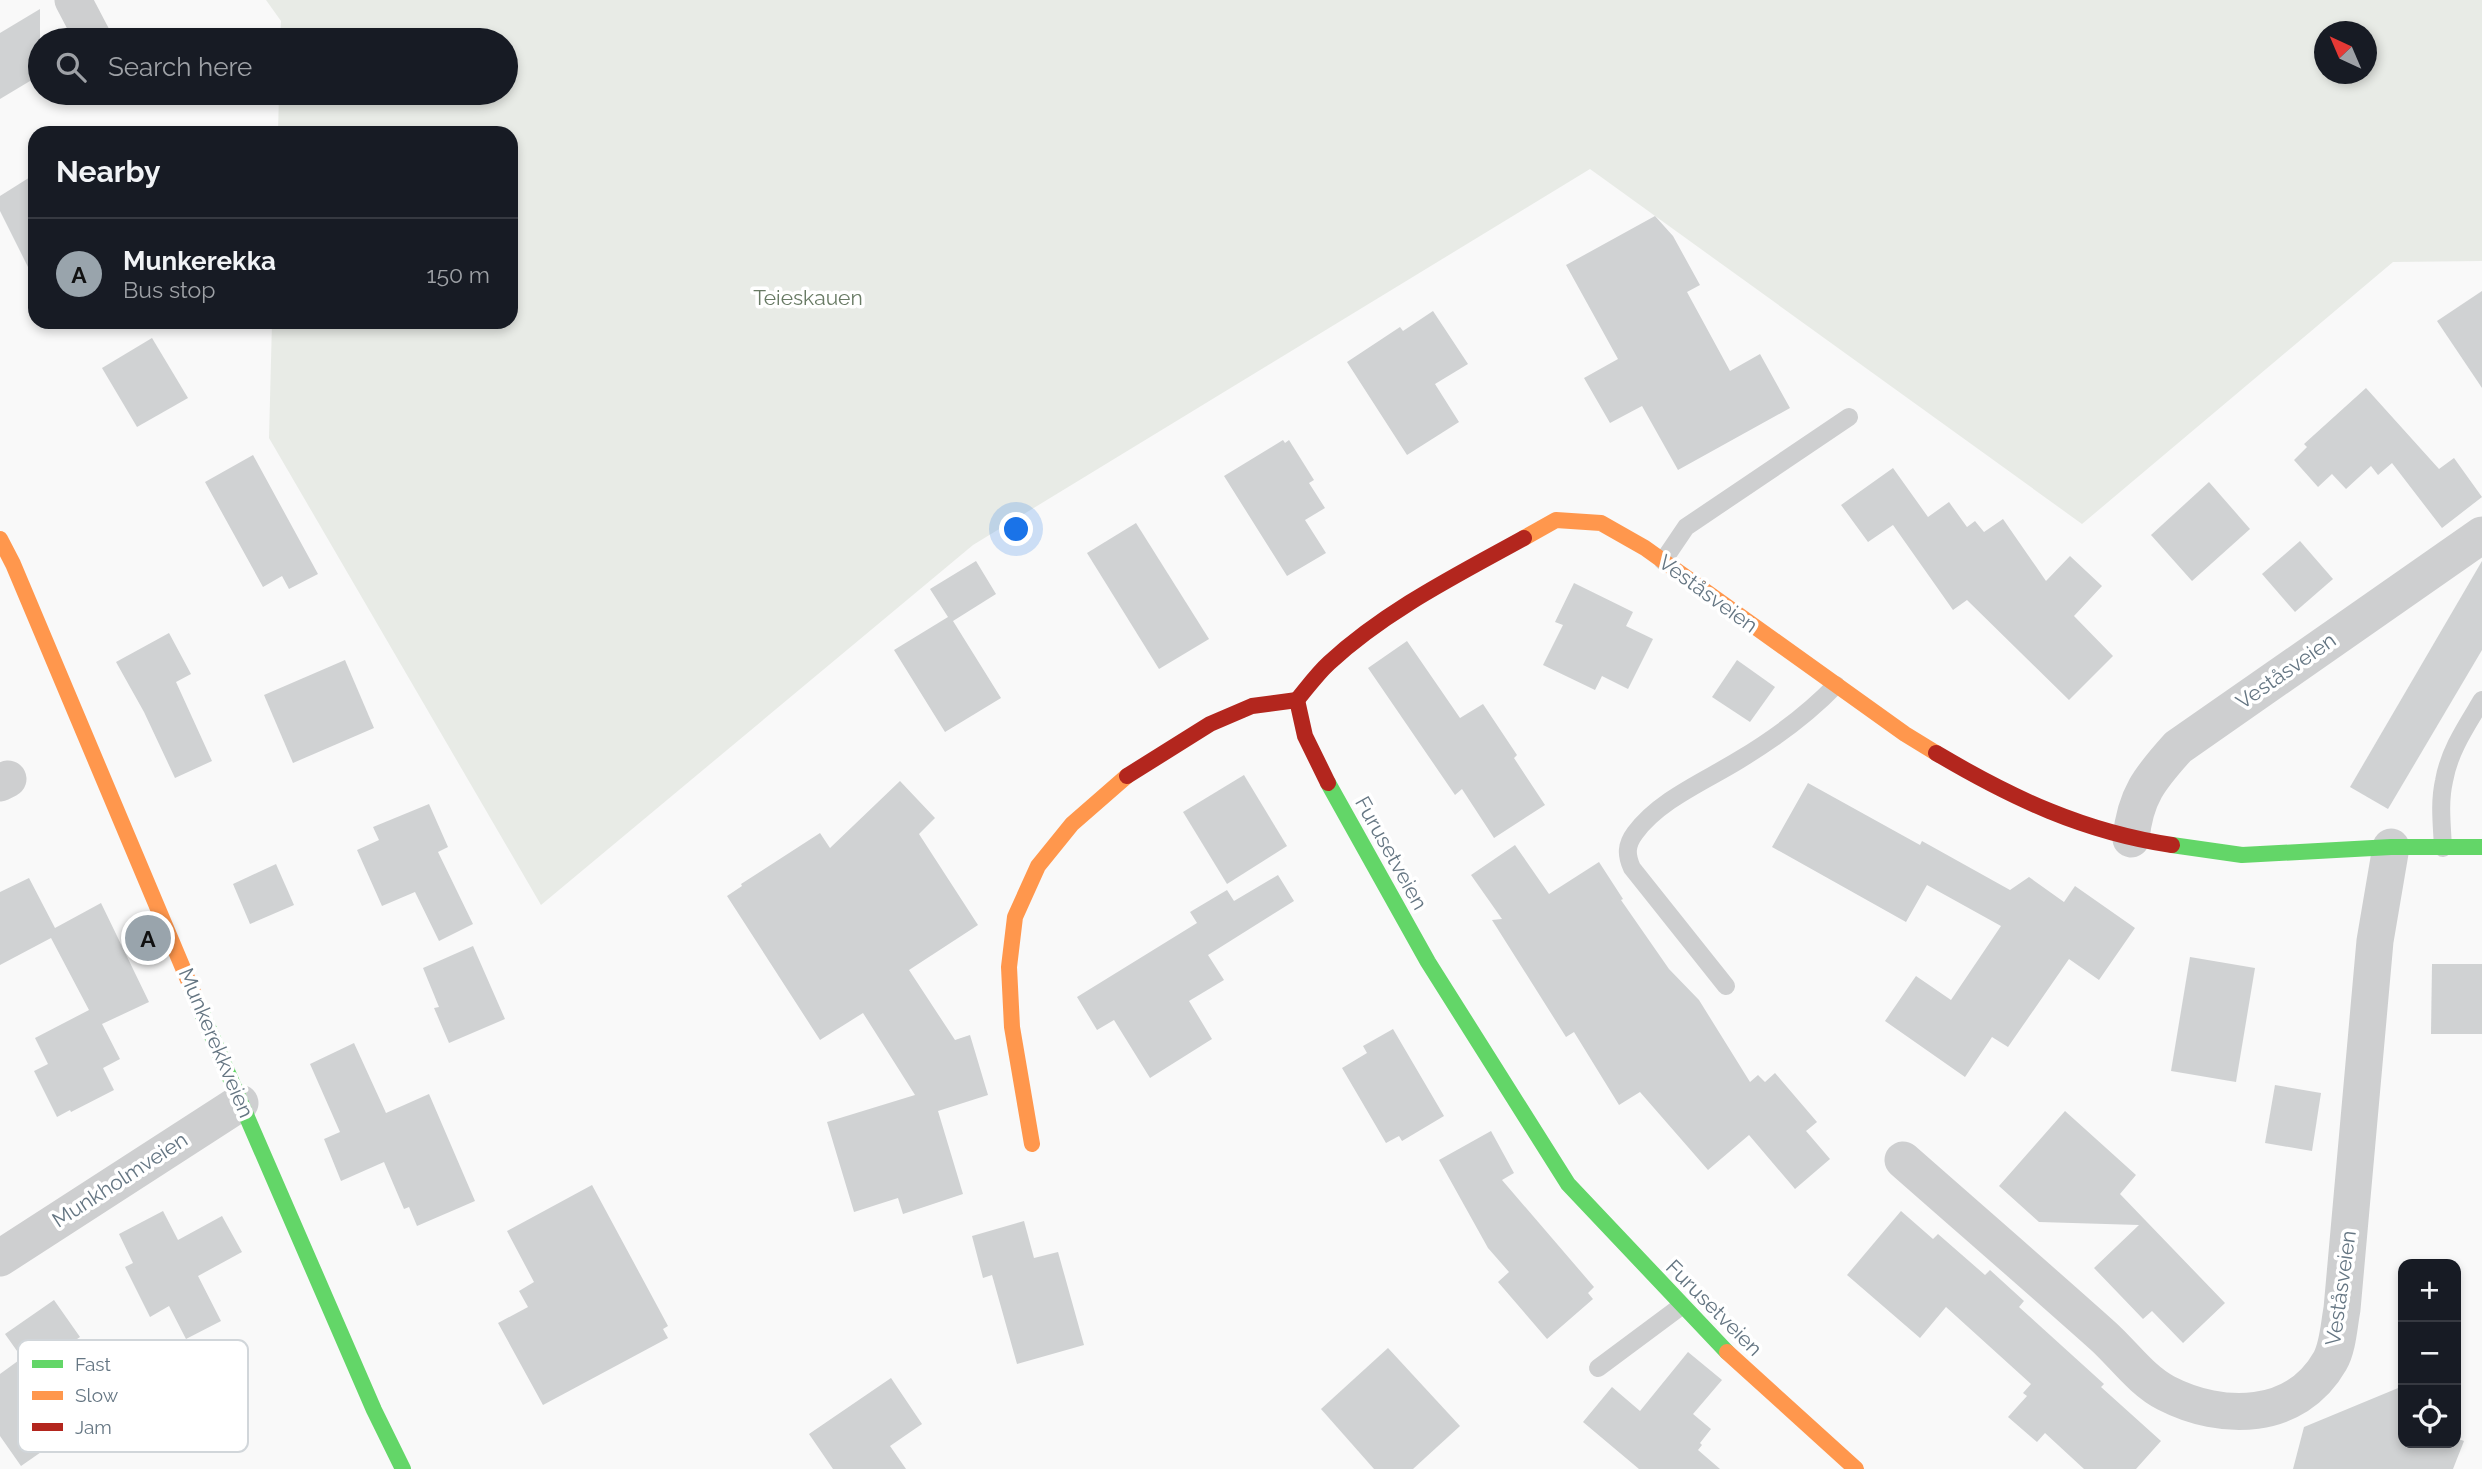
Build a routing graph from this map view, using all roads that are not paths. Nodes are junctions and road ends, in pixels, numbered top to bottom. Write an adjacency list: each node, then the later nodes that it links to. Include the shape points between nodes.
1 (73, 0): 2 (street)
2 (88, 28)
3 (1849, 417): 6 (lane, via 1686,527)
4 (2482, 535): 10 (street, Veståsveien, via 2178,747 2150,778 2133,815)
5 (0, 539): 15 (street, Munkerekkveien)
6 (1662, 561): 7 (street, Veståsveien); 9 (street, Veståsveien, via 1601,523 1556,520 1430,590 1357,639 1326,665)
7 (1836, 685): 10 (street, Veståsveien, via 1905,734 1990,785 2068,820); 14 (lane, via 1803,716 1649,817 1628,846 1632,868)
8 (2482, 700): 12 (lane, via 2455,746 2444,779)
9 (1297, 701): 16 (street, via 1252,706 1210,724 1126,777 1072,824 1038,866 1015,917 1009,967 1012,1027); 19 (street, Furusetveien, via 1316,762 1428,962 1519,1109 1567,1184)
10 (2131, 839): 11 (street, Veståsveien, via 2242,855)
11 (2390, 847): 12 (street, Veståsveien); 17 (street, Veståsveien, via 2375,942 2342,1309 2332,1359 2313,1385 2293,1400 2263,1410 2208,1410 2164,1392)
12 (2443, 848): 13 (street, Veståsveien)
13 (2482, 848)
14 (1726, 986)
15 (240, 1102): 18 (street, Munkholmveien); 21 (street, Munkerekkveien)
16 (1032, 1144)
17 (1903, 1160)
18 (0, 1258)
19 (1680, 1307): 20 (lane); 22 (street, Furusetveien)
20 (1598, 1368)
21 (403, 1469)
22 (1856, 1469)

